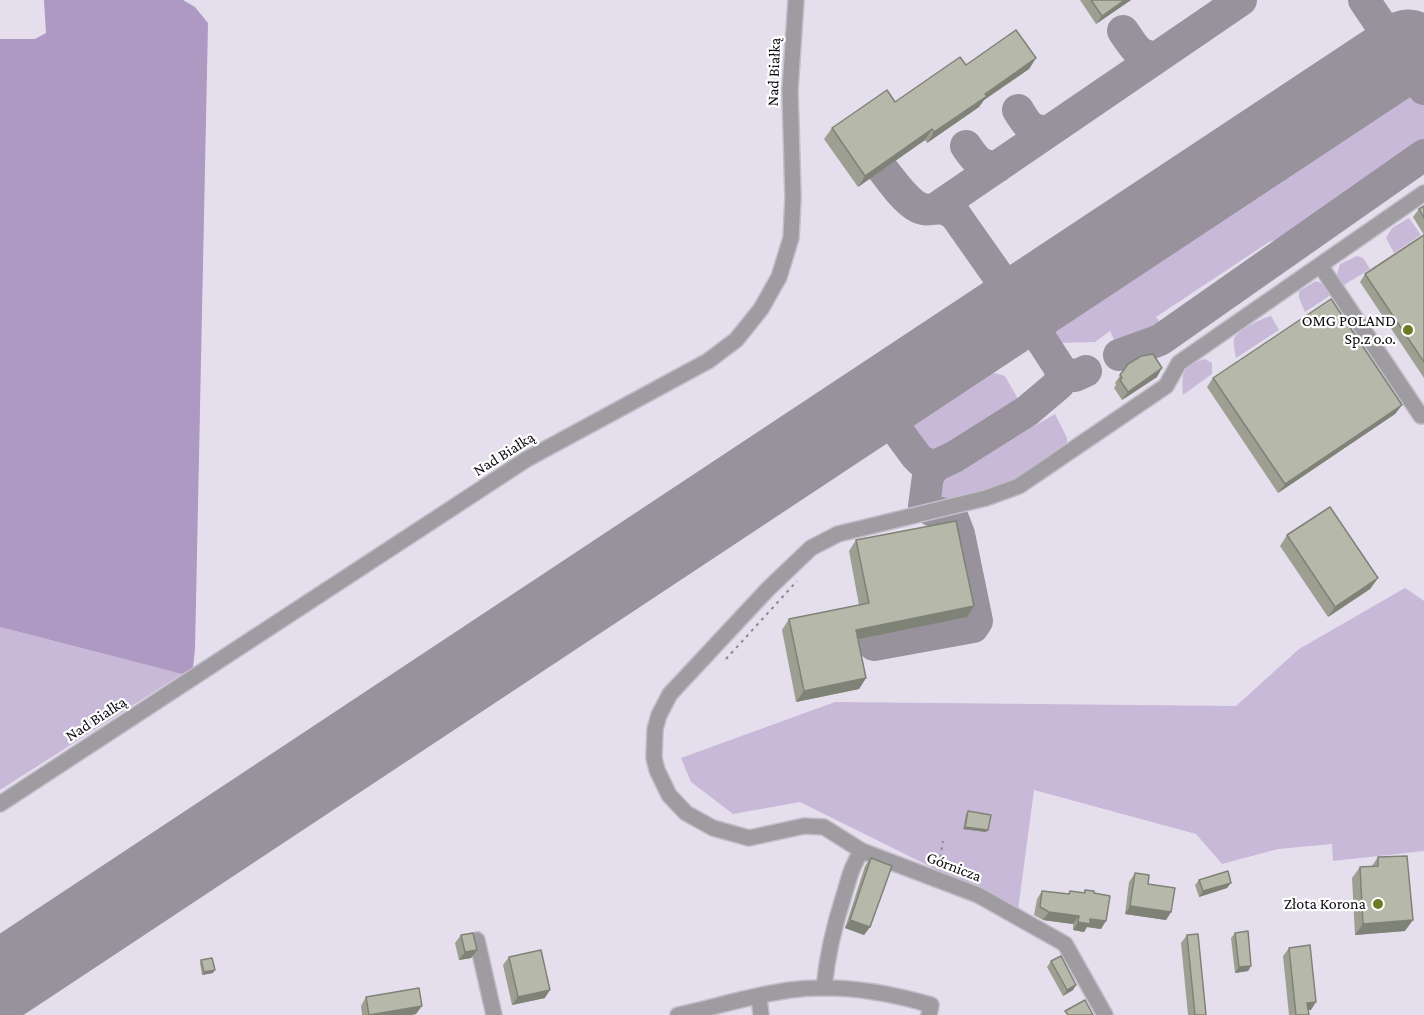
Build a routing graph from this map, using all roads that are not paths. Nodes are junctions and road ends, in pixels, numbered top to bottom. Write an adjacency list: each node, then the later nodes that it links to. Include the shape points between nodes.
1 (796, 0): 5 (street, Nad Białką, via 790,90 791,238 779,277 761,309 736,340 708,361 526,459)
2 (1424, 193): 3 (street)
3 (1320, 265): 4 (street); 6 (street, Górnicza, via 1179,363 1166,386 1019,486 986,498 838,534 811,548 670,694 659,715 654,758 669,795 686,813 713,828 749,838 818,826 830,829)
4 (1421, 416)
5 (0, 804)
6 (862, 851): 8 (street, via 854,861 838,914); 14 (street, Górnicza, via 978,895 1065,944)
7 (477, 940): 10 (street)
8 (824, 988): 9 (street); 13 (street, via 919,1002 930,1005)
9 (759, 997): 11 (street); 12 (street)
10 (494, 1015)
11 (678, 1015)
12 (761, 1015)
13 (929, 1015)
14 (1105, 1015)

